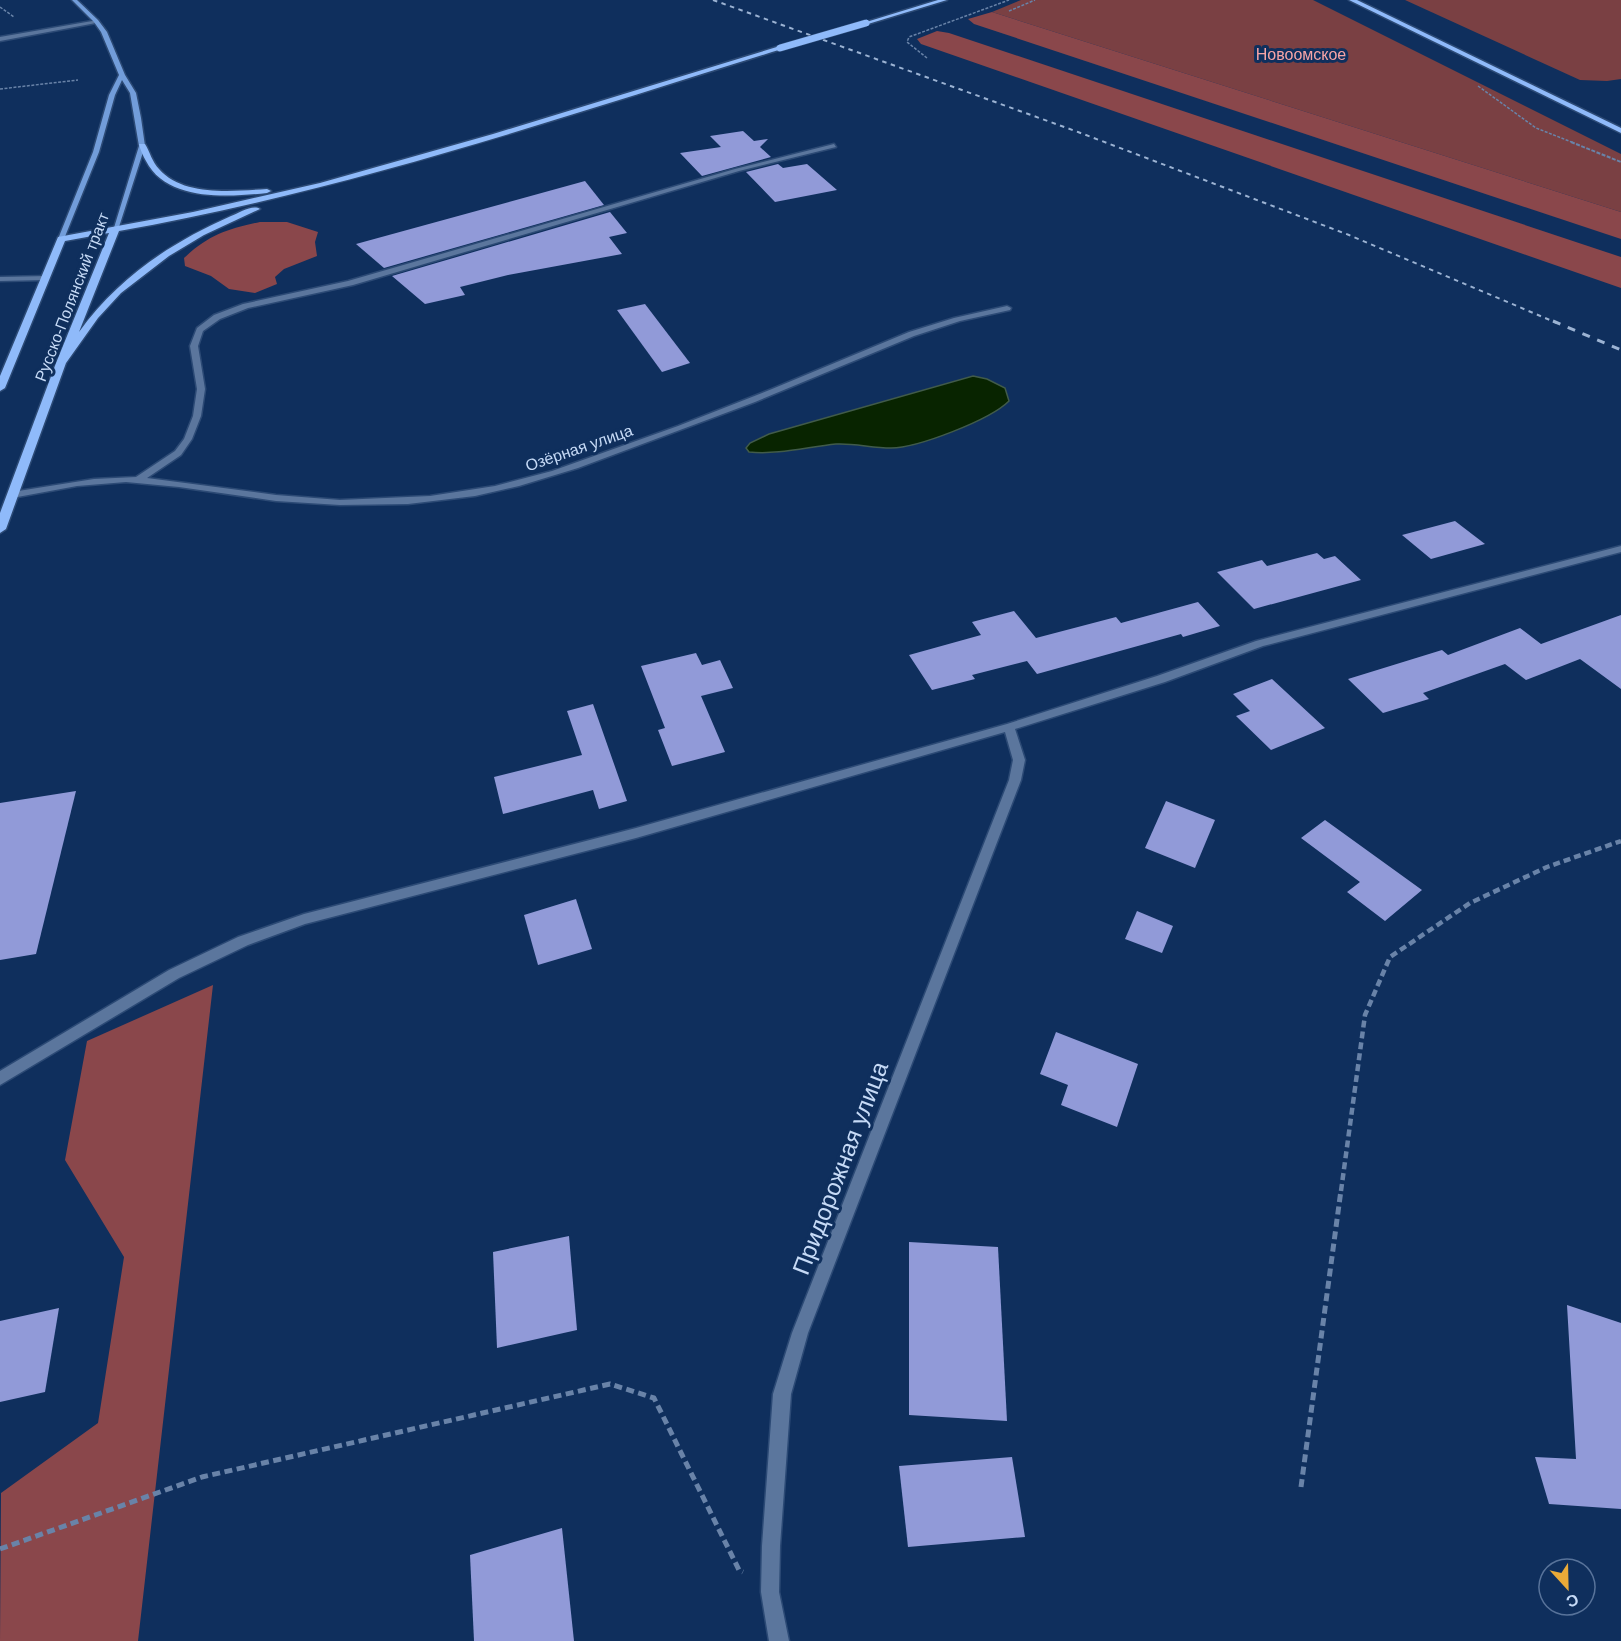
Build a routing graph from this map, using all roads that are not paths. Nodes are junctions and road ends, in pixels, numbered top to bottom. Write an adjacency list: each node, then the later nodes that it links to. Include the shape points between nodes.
1 (74, 0): 4 (main road, Русско-Полянский тракт)
2 (944, 0): 10 (main road, bridge)
3 (1352, 0): 7 (main road)
4 (96, 21): 5 (street); 6 (main road, Русско-Полянский тракт)
5 (0, 39)
6 (122, 75): 8 (main road, Русско-Полянский тракт, via 133,93); 12 (main road, Русско-Полянский тракт)
7 (1621, 131)
8 (142, 146): 10 (main road, via 156,171 170,182 189,188 254,192); 11 (main road, Русско-Полянский тракт)
9 (834, 146): 18 (street, Озёрная улица, via 217,317 200,330 194,346 201,389 188,439 178,453)
10 (321, 186): 11 (main road); 16 (main road, via 197,235 139,273 95,316)
11 (116, 230): 12 (main road); 16 (main road, Русско-Полянский тракт)
12 (61, 239): 13 (main road, Русско-Полянский тракт)
13 (45, 278): 14 (street); 17 (main road, Русско-Полянский тракт)
14 (0, 279)
15 (1007, 308): 18 (street, Озёрная улица, via 928,326 712,417 519,484 475,493 416,501 294,500)
16 (62, 363): 19 (main road, Русско-Полянский тракт)
17 (0, 388)
18 (139, 479): 19 (street, Озёрная улица)
19 (12, 495): 20 (main road, Русско-Полянский тракт)
20 (0, 529)
21 (1621, 549): 22 (street, via 1260,643)
22 (1009, 727): 23 (street, via 636,833 304,919 243,941 174,974); 24 (street, Придорожная улица, via 1019,760 1015,780 800,1333 782,1394 770,1592)
23 (0, 1079)
24 (779, 1641)

